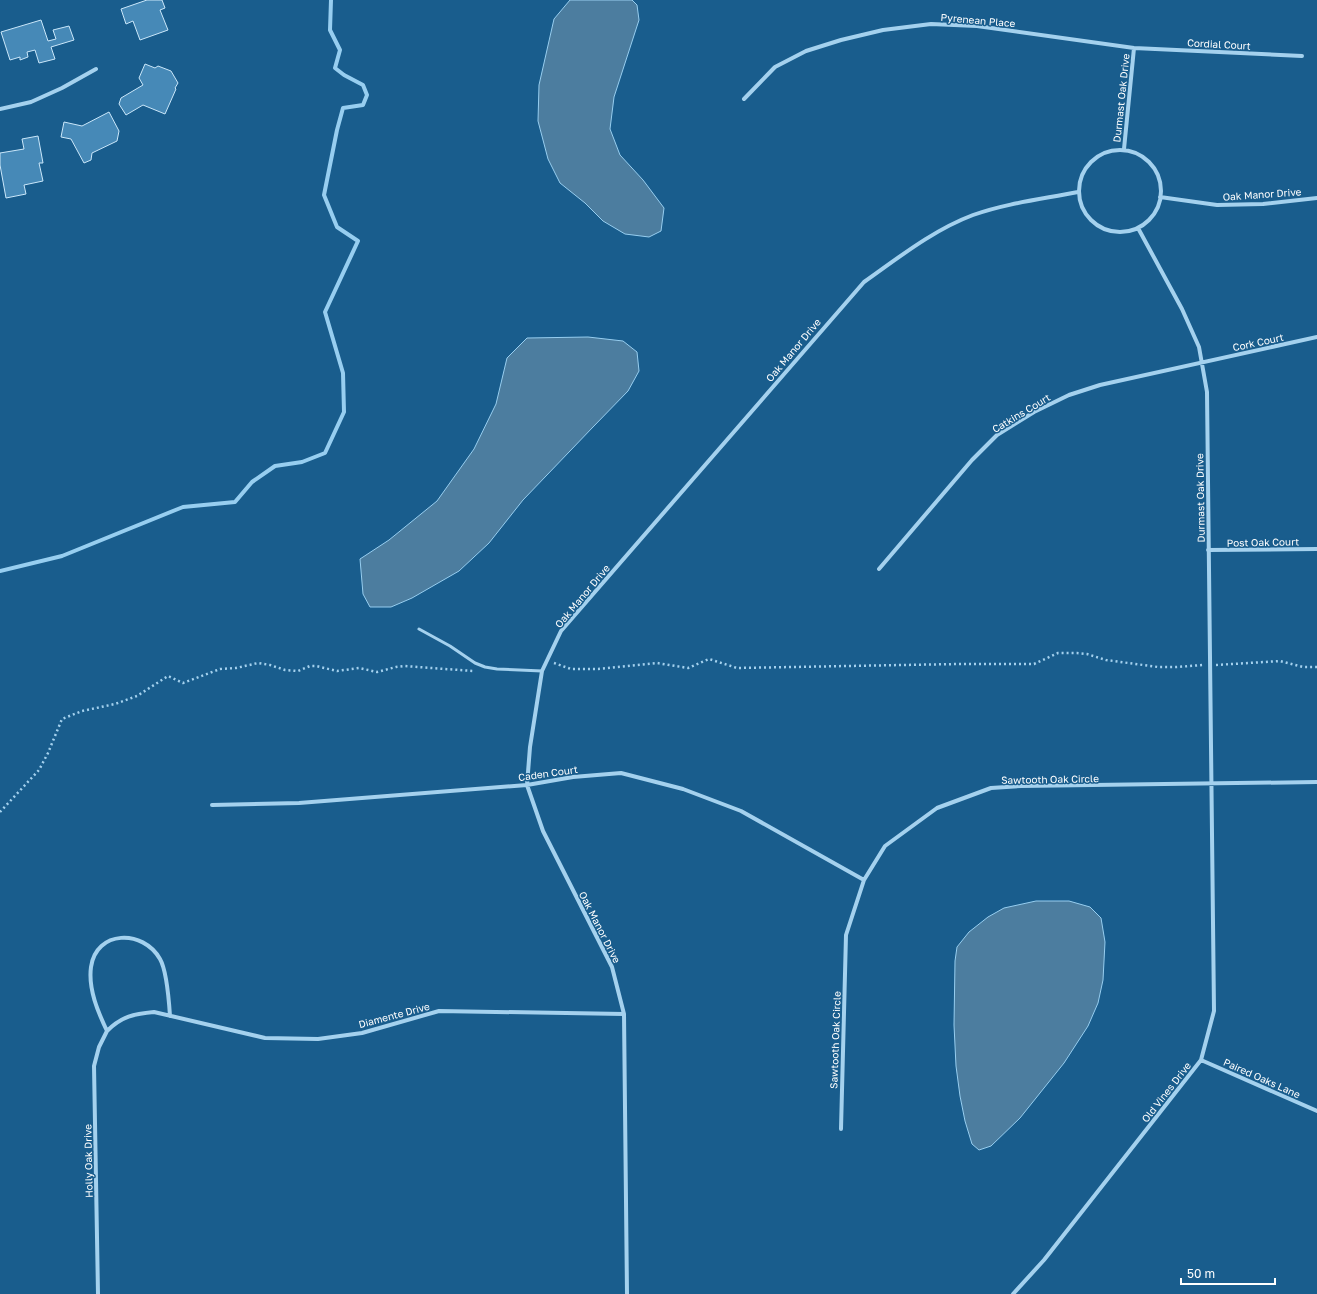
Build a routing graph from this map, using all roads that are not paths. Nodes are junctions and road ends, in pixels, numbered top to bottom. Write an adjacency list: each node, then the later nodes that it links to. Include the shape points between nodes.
1 (1134, 48): 2 (street, Cordial Court); 4 (street, Pyrenean Place, via 977,26 931,24 890,29 806,51 775,67); 6 (street, Durmast Oak Drive)
2 (1302, 56)
3 (96, 69): 5 (street, via 31,102)
4 (744, 99)
5 (0, 109)
6 (1124, 149): 7 (street, via 1101,153 1091,160 1079,180); 8 (street, via 1146,158 1154,167 1159,177)
7 (1078, 192): 10 (street, via 1085,214 1094,223 1115,232); 17 (street, Oak Manor Drive, via 972,215 909,250 864,282 561,631)
8 (1160, 197): 9 (street, Oak Manor Drive, via 1217,205 1263,204); 10 (street, via 1156,212)
9 (1317, 198)
10 (1138, 228): 12 (street, Durmast Oak Drive, via 1182,309 1199,347)
11 (1317, 337): 12 (street, Cork Court)
12 (1202, 363): 14 (street, Durmast Oak Drive, via 1206,392); 15 (street, Catkins Court, via 1100,385 1069,395 996,435)
13 (1317, 549): 14 (street, Post Oak Court)
14 (1208, 550): 19 (street, Durmast Oak Drive)
15 (879, 570)
16 (419, 629): 17 (lane, via 484,667)
17 (542, 670): 20 (street, Oak Manor Drive)
18 (1317, 782): 19 (street, Sawtooth Oak Circle)
19 (1210, 784): 22 (street, Sawtooth Oak Circle, via 991,788 937,808 885,846); 26 (street, Old Vines Drive, via 1214,1011)
20 (527, 785): 21 (street, Caden Court, via 299,802); 22 (street, Caden Court, via 573,777 621,773 683,789 741,811); 23 (street, Oak Manor Drive, via 543,831 612,967)
21 (212, 805)
22 (864, 880): 28 (street, Sawtooth Oak Circle, via 846,935)
23 (624, 1014): 24 (street, Diamente Drive, via 439,1011 362,1033 318,1039 265,1038); 30 (street, Oak Manor Drive)
24 (170, 1016): 25 (street, Diamente Drive, via 154,1012 136,1014 116,1022); 25 (street, via 168,990 160,960 152,947 129,937 120,937 102,946 91,965 93,993)
25 (107, 1031): 29 (street, Holly Oak Drive, via 94,1066)
26 (1201, 1060): 27 (street, Paired Oaks Lane); 31 (street, Old Vines Drive, via 1044,1260)
27 (1317, 1111)
28 (841, 1129)
29 (98, 1294)
30 (627, 1294)
31 (1013, 1294)

